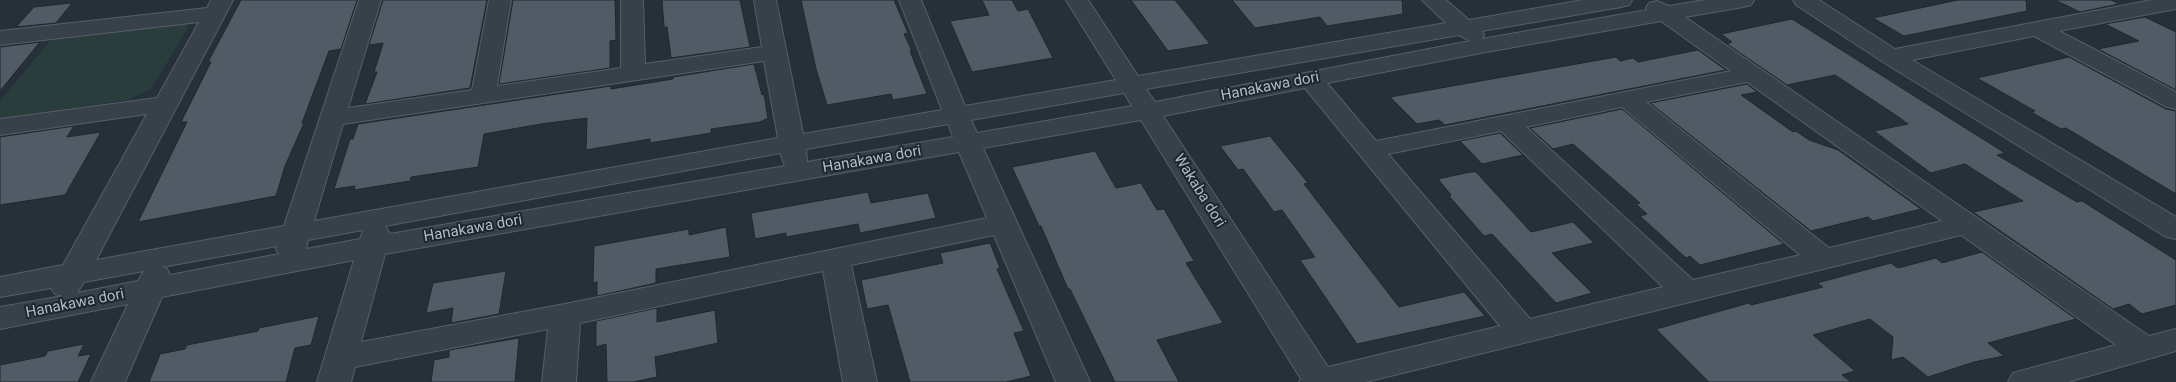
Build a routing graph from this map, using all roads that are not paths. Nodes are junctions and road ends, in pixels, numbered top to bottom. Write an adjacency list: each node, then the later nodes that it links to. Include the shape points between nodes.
1 (370, 0): 30 (street)
2 (500, 0): 24 (street)
3 (632, 0): 20 (street)
4 (765, 0): 18 (street)
5 (910, 0): 29 (street)
6 (1077, 0): 23 (street, Wakaba dori)
7 (1433, 0): 14 (street)
8 (1621, 0): 14 (street, Hanakawa dori)
9 (1743, 0): 13 (street, Hanakawa dori)
10 (1804, 0): 19 (street)
11 (2176, 2): 15 (street)
12 (218, 7): 16 (street); 27 (street)
13 (1655, 7): 17 (street, Hanakawa dori); 21 (street)
14 (1464, 27): 17 (street); 23 (street, Hanakawa dori)
15 (2037, 29): 19 (street); 26 (street)
16 (0, 38)
17 (1486, 45): 22 (street, Hanakawa dori)
18 (775, 52): 20 (street); 33 (street)
19 (1891, 56): 39 (street)
20 (633, 73): 24 (street)
21 (1751, 74): 25 (street); 38 (street)
22 (1310, 80): 28 (street, Hanakawa dori); 35 (street)
23 (1131, 85): 28 (street, Wakaba dori); 29 (street, Hanakawa dori)
24 (483, 95): 30 (street)
25 (1627, 99): 31 (street); 44 (street)
26 (2176, 102)
27 (165, 104): 32 (street); 46 (street)
28 (1149, 111): 34 (street, Hanakawa dori); 61 (street, Wakaba dori)
29 (957, 115): 33 (street, Hanakawa dori); 34 (street)
30 (332, 118): 41 (street)
31 (1506, 123): 35 (street); 49 (street)
32 (0, 127)
33 (794, 143): 36 (street); 40 (street, Hanakawa dori)
34 (968, 143): 36 (street, Hanakawa dori); 37 (street)
35 (1370, 150): 53 (street)
36 (797, 173): 40 (street, Hanakawa dori)
37 (1004, 224): 43 (street); 60 (street)
38 (1967, 224): 44 (street); 55 (street)
39 (2176, 230)
40 (376, 233): 41 (street, Hanakawa dori); 45 (street, Hanakawa dori); 56 (street)
41 (296, 234): 42 (street, Hanakawa dori); 45 (street)
42 (162, 258): 46 (street, Hanakawa dori); 48 (street)
43 (836, 259): 51 (street); 59 (street)
44 (1824, 259): 49 (street)
45 (286, 262): 48 (street, Hanakawa dori)
46 (71, 275): 47 (street, Hanakawa dori); 50 (street)
47 (0, 287)
48 (151, 289): 50 (street, Hanakawa dori); 57 (street)
49 (1687, 292): 53 (street)
50 (58, 308): 52 (street, Hanakawa dori)
51 (565, 315): 56 (street); 58 (street)
52 (0, 318)
53 (1523, 332): 61 (street)
54 (2176, 340): 55 (street)
55 (2145, 348): 62 (street)
56 (337, 370)
57 (108, 382)
58 (559, 382)
59 (860, 382)
60 (1073, 382)
61 (1319, 382)
62 (2025, 382)

